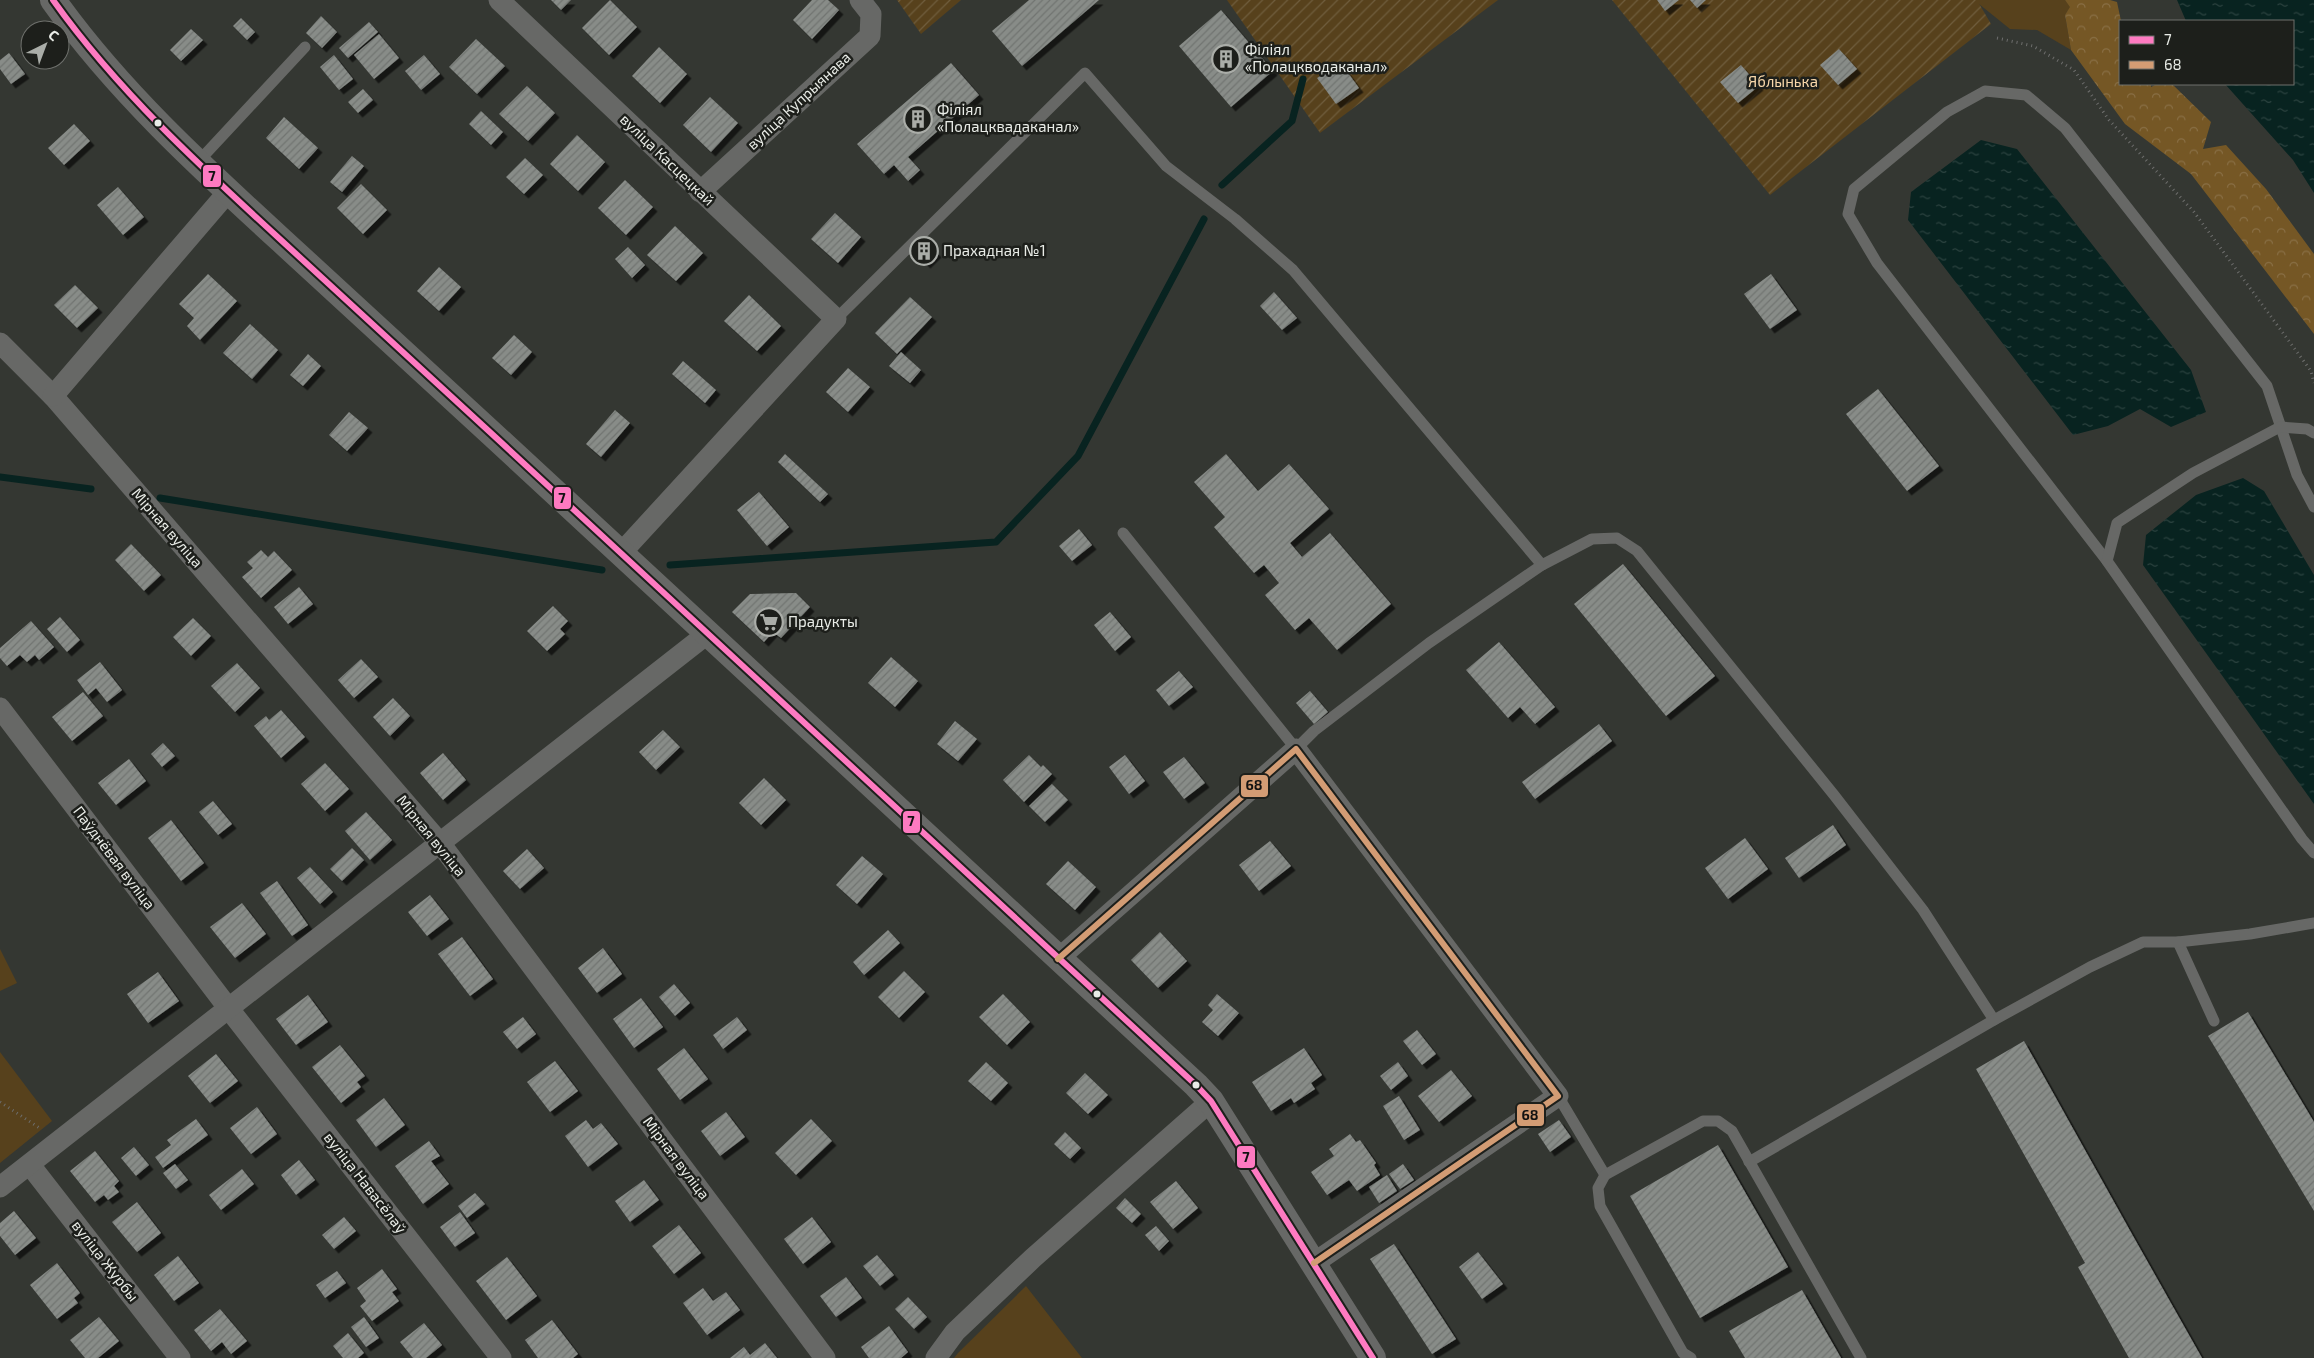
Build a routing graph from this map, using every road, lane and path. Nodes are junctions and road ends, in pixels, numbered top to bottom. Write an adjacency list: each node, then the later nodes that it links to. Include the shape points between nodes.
1 (52, 0): 6 (street, via 83,43)
2 (499, 0): 8 (street, вуліца Касцецкай)
3 (860, 0): 8 (street, вуліца Купрыянава, via 871,14 870,36)
4 (1997, 38): 11 (path, via 2033,46 2074,70 2109,120 2194,212 2311,371)
5 (305, 47): 6 (lane)
6 (198, 162): 7 (street)
7 (228, 192): 12 (street); 17 (street)
8 (700, 192): 9 (street, вуліца Касцецкай)
9 (836, 319): 17 (street); 19 (lane, via 1085,73 1166,166 1235,219 1293,270)
10 (0, 343): 12 (street, Мірная вуліца)
11 (2314, 383)
12 (53, 396): 23 (street, Мірная вуліца)
13 (2280, 427): 14 (lane, via 2308,429); 15 (lane, via 2297,475); 18 (lane, via 2193,473 2117,523); 18 (lane, via 2267,386 2065,128 2026,95 1985,91 1947,112 1854,189 1848,214 1877,263)
14 (2314, 433)
15 (2314, 506)
16 (1123, 533): 22 (lane)
17 (622, 552): 20 (street)
18 (2107, 561): 24 (lane)
19 (1542, 566): 22 (lane, via 1429,643 1314,731); 29 (lane, via 1592,539 1617,538 1636,551 1911,895)
20 (707, 634): 23 (street); 27 (street)
21 (0, 708): 28 (street, Паўднёвая вуліца)
22 (1296, 749): 27 (street); 31 (street)
23 (440, 843): 28 (street); 42 (street, Мірная вуліца)
24 (2314, 853)
25 (2314, 922): 26 (lane, via 2250,934)
26 (2178, 942): 29 (lane, via 2143,942); 30 (lane)
27 (1058, 959): 32 (street)
28 (228, 1009): 34 (street); 41 (street, вуліца Навасёлаў)
29 (1994, 1020): 35 (lane)
30 (2214, 1021)
31 (1558, 1096): 37 (lane); 39 (street)
32 (1210, 1101): 39 (street); 43 (street, via 1026,1265 955,1332)
33 (0, 1102): 34 (path)
34 (59, 1141): 36 (street)
35 (1749, 1162): 37 (lane, via 1732,1130 1718,1120 1703,1121); 46 (lane)
36 (30, 1165): 38 (street); 40 (street, вуліца Журбы)
37 (1605, 1176): 45 (lane, via 1598,1188 1600,1206 1683,1353)
38 (0, 1187)
39 (1314, 1263): 44 (street)
40 (180, 1358)
41 (501, 1358)
42 (825, 1358)
43 (936, 1358)
44 (1373, 1358)
45 (1691, 1358)
46 (1861, 1358)

